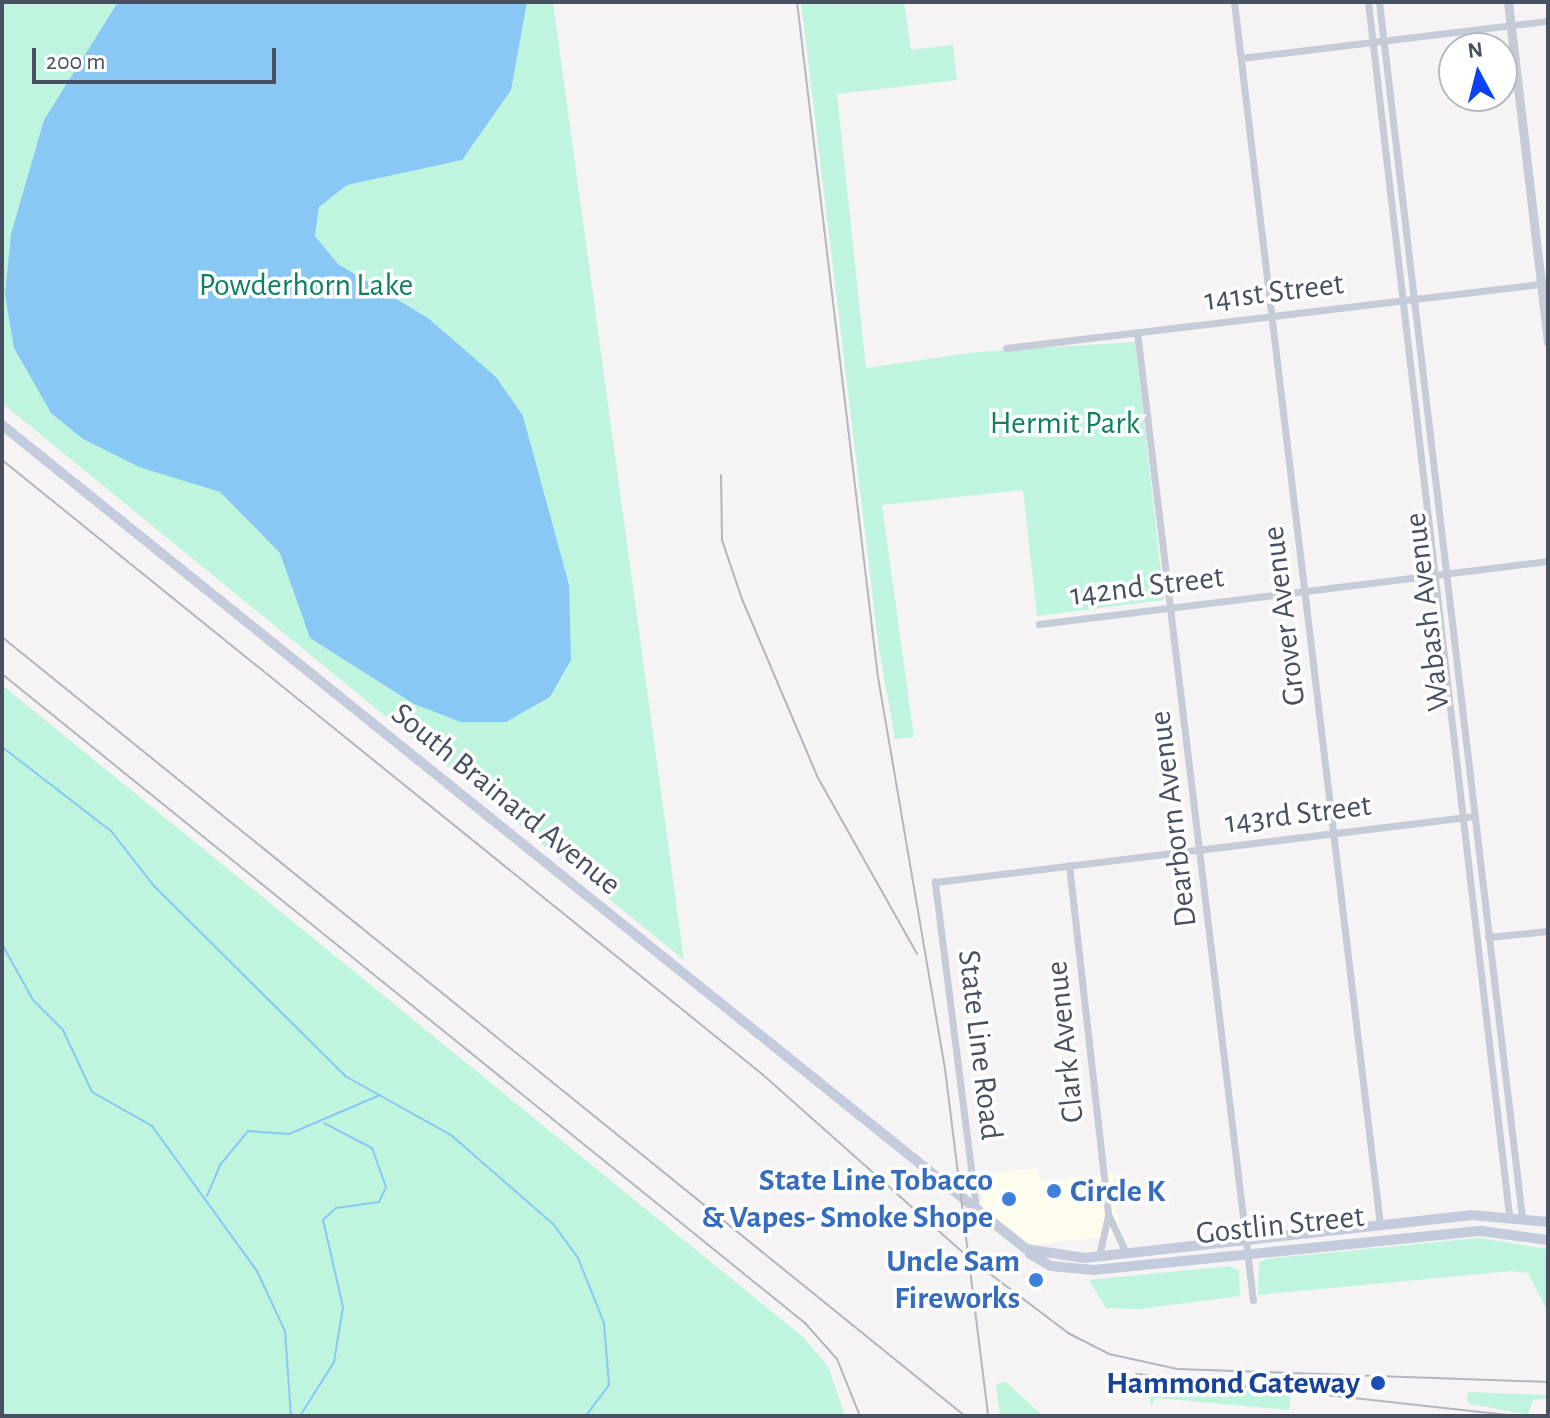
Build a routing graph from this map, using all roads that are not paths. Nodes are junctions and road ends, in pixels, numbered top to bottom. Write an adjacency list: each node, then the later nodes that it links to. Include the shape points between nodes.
1 (1234, 2): 9 (street, Grover Avenue)
2 (1368, 2): 8 (street, Wabash Avenue)
3 (1379, 2): 7 (street, Wabash Avenue)
4 (1508, 2): 6 (street)
5 (1548, 21): 6 (street)
6 (1511, 25): 7 (street); 10 (street)
7 (1383, 41): 8 (street); 11 (street, Wabash Avenue)
8 (1372, 42): 9 (street); 12 (street, Wabash Avenue)
9 (1241, 58): 13 (street, Grover Avenue)
10 (1544, 283): 11 (street, 141st Street); 15 (street)
11 (1414, 299): 12 (street, 141st Street); 19 (street, Wabash Avenue)
12 (1403, 300): 13 (street, 141st Street); 20 (street, Wabash Avenue)
13 (1272, 316): 14 (street, 141st Street); 21 (street, Grover Avenue)
14 (1137, 332): 16 (street, 141st Street); 22 (street, Dearborn Avenue)
15 (1548, 343)
16 (1006, 348)
17 (2, 425): 33 (main road, South Brainard Avenue)
18 (1548, 561): 19 (street, 142nd Street)
19 (1447, 574): 20 (street, 142nd Street); 24 (street, Wabash Avenue)
20 (1435, 575): 21 (street, 142nd Street); 25 (street, Wabash Avenue)
21 (1305, 591): 22 (street, 142nd Street); 26 (street, Grover Avenue)
22 (1173, 607): 23 (street, 142nd Street); 27 (street, Dearborn Avenue)
23 (1039, 624)
24 (1475, 816): 25 (street, 143rd Street); 31 (street, Wabash Avenue)
25 (1463, 818): 26 (street, 143rd Street); 32 (street, Wabash Avenue)
26 (1334, 833): 27 (street, 143rd Street); 38 (street, Grover Avenue)
27 (1201, 849): 28 (street, 143rd Street); 39 (street, Dearborn Avenue)
28 (1069, 865): 29 (street, 143rd Street); 34 (street, Clark Avenue)
29 (935, 882): 33 (street, State Line Road)
30 (1548, 931): 31 (street)
31 (1489, 937): 32 (street); 36 (street, Wabash Avenue)
32 (1478, 938): 35 (street, Wabash Avenue)
33 (976, 1214): 41 (main road, Gostlin Street)
34 (1108, 1214): 42 (street, Clark Avenue); 44 (street, Clark Avenue)
35 (1509, 1215): 36 (main road, Gostlin Street); 38 (main road, Gostlin Street)
36 (1522, 1217): 37 (main road, Gostlin Street)
37 (1548, 1222)
38 (1380, 1225): 39 (main road, Gostlin Street)
39 (1246, 1239): 42 (main road, Gostlin Street); 43 (street, Dearborn Avenue)
40 (1548, 1240): 43 (main road, Gostlin Street, via 1481,1231)
41 (1022, 1247): 43 (main road, Gostlin Street, via 1051,1266 1083,1270); 44 (main road, Gostlin Street, via 1053,1257)
42 (1126, 1253): 44 (main road, Gostlin Street)
43 (1247, 1255): 45 (street, Dearborn Avenue)
44 (1099, 1256)
45 (1253, 1300)

